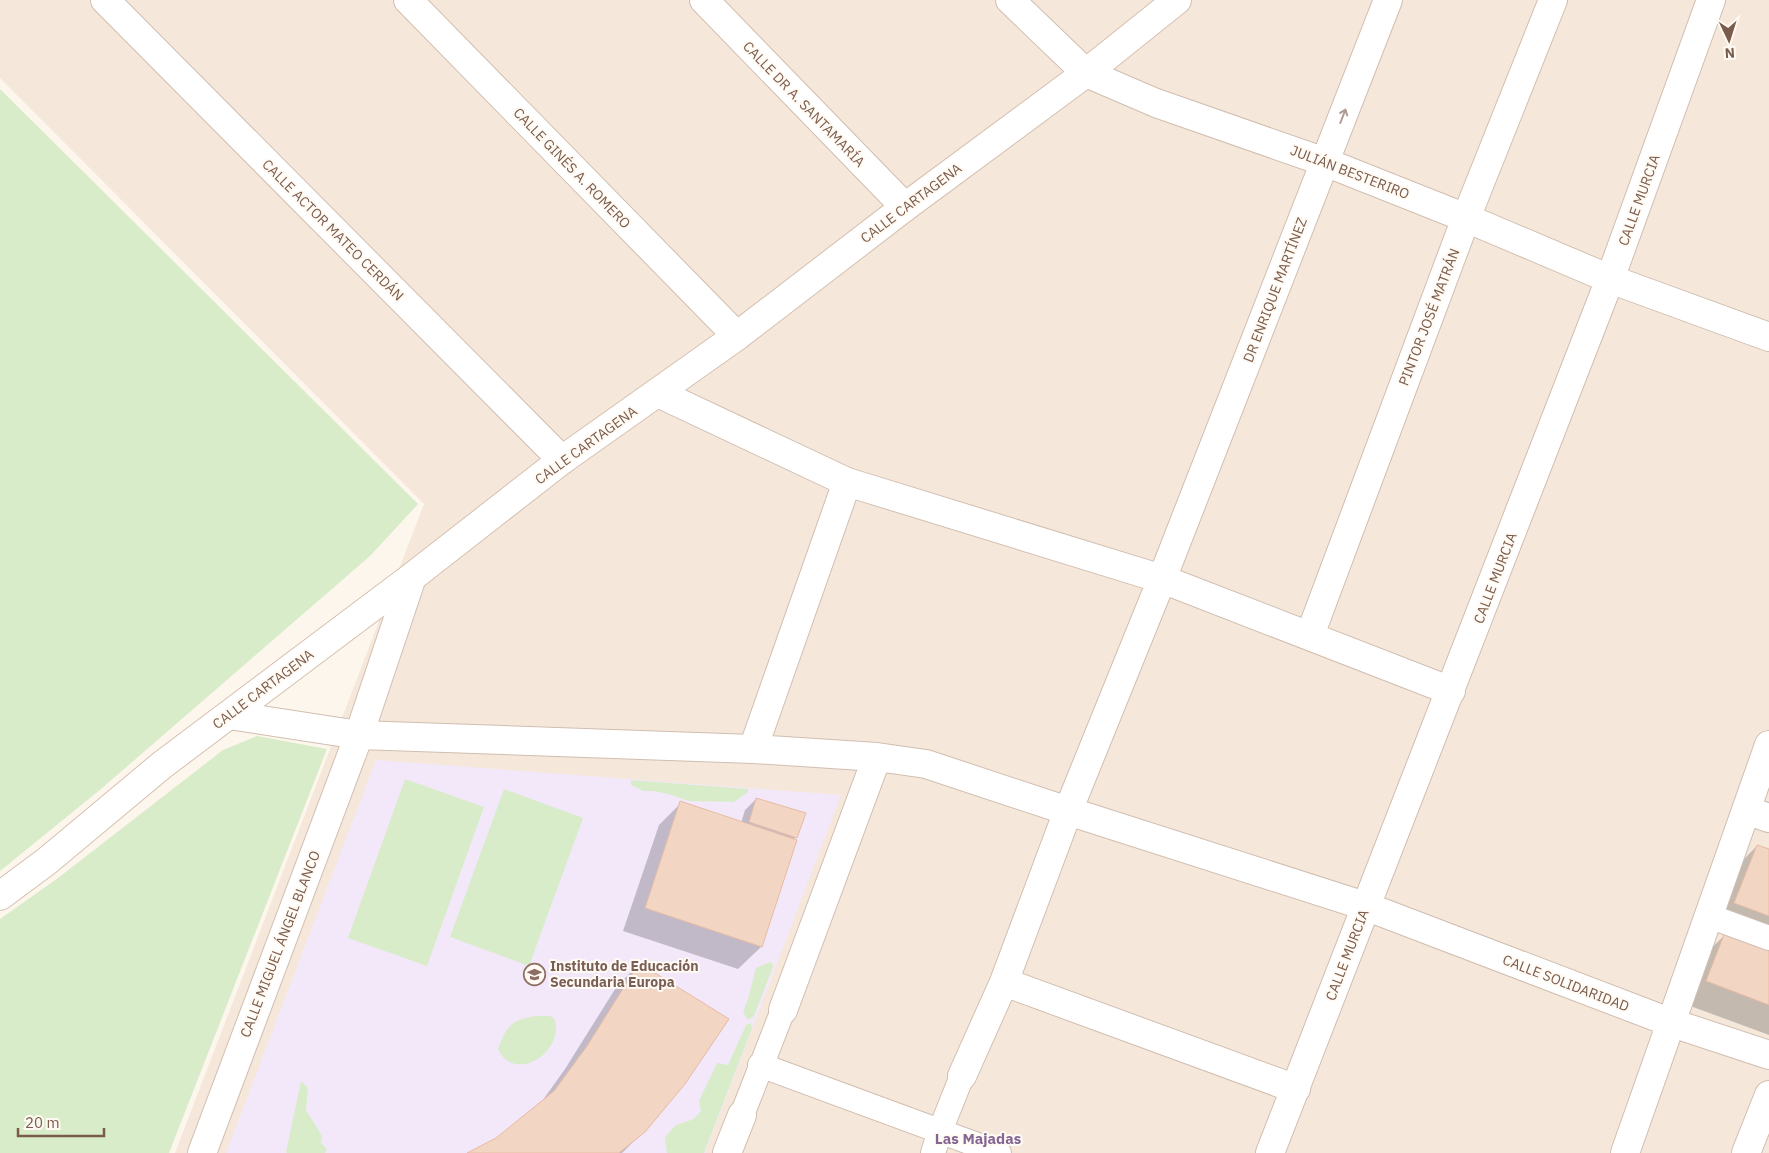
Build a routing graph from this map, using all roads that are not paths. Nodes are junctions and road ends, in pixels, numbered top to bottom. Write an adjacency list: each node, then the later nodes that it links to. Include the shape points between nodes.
1 (105, 0): 17 (street, CALLE ACTOR MATEO CERDÁN)
2 (408, 0): 14 (street, CALLE GINÉS A. ROMERO)
3 (704, 0): 11 (street, CALLE DR A. SANTAMARÍA)
4 (1010, 0): 9 (street, JULIÁN BESTERIRO)
5 (1177, 0): 9 (street, CALLE CARTAGENA)
6 (1388, 0): 10 (street, DR ENRIQUE MARTÍNEZ, one-way to 6)
7 (1552, 0): 12 (street, PINTOR JOSÉ MATRÁN)
8 (1711, 0): 13 (street, CALLE MURCIA)
9 (1086, 72): 10 (street, JULIÁN BESTERIRO, via 1156,103); 11 (street, CALLE CARTAGENA)
10 (1325, 162): 12 (street, JULIÁN BESTERIRO); 20 (street, DR ENRIQUE MARTÍNEZ)
11 (905, 208): 14 (street, CALLE CARTAGENA)
12 (1466, 218): 13 (street, JULIÁN BESTERIRO); 21 (street, PINTOR JOSÉ MATRÁN)
13 (1610, 278): 15 (street, JULIÁN BESTERIRO); 22 (street, CALLE MURCIA)
14 (737, 336): 16 (street, CALLE CARTAGENA)
15 (1769, 337)
16 (658, 393): 17 (street, CALLE CARTAGENA); 18 (street)
17 (562, 460): 19 (street, CALLE CARTAGENA)
18 (847, 482): 20 (street); 26 (street)
19 (412, 577): 23 (street, CALLE CARTAGENA); 24 (street, CALLE MIGUEL ÁNGEL BLANCO)
20 (1162, 579): 21 (street); 28 (street, DR ENRIQUE MARTÍNEZ)
21 (1310, 635): 22 (street)
22 (1451, 691): 31 (street, CALLE MURCIA)
23 (229, 715): 24 (street, CALLE SOLIDARIDAD); 30 (street, CALLE CARTAGENA)
24 (359, 735): 26 (street, CALLE SOLIDARIDAD); 44 (street, CALLE MIGUEL ÁNGEL BLANCO)
25 (1769, 745): 29 (street)
26 (753, 749): 27 (street, CALLE SOLIDARIDAD)
27 (877, 758): 28 (street, CALLE SOLIDARIDAD, via 926,764); 35 (street)
28 (1068, 811): 31 (street, CALLE SOLIDARIDAD); 34 (street, DR ENRIQUE MARTÍNEZ)
29 (1758, 814): 32 (street)
30 (0, 896)
31 (1365, 906): 36 (street, CALLE SOLIDARIDAD); 40 (street, CALLE MURCIA)
32 (1709, 916): 33 (street); 36 (street)
33 (1769, 938)
34 (1004, 982): 39 (street, DR ENRIQUE MARTÍNEZ); 40 (street)
35 (783, 1010): 38 (street)
36 (1672, 1023): 37 (street, CALLE SOLIDARIDAD); 48 (street)
37 (1769, 1056)
38 (760, 1065): 42 (street); 43 (street)
39 (962, 1076): 43 (street)
40 (1296, 1089): 47 (street, CALLE MURCIA)
41 (1769, 1095): 49 (street)
42 (742, 1114): 45 (street)
43 (936, 1142): 46 (street)
44 (202, 1153)
45 (726, 1153)
46 (999, 1153)
47 (1270, 1153)
48 (1625, 1153)
49 (1746, 1153)

